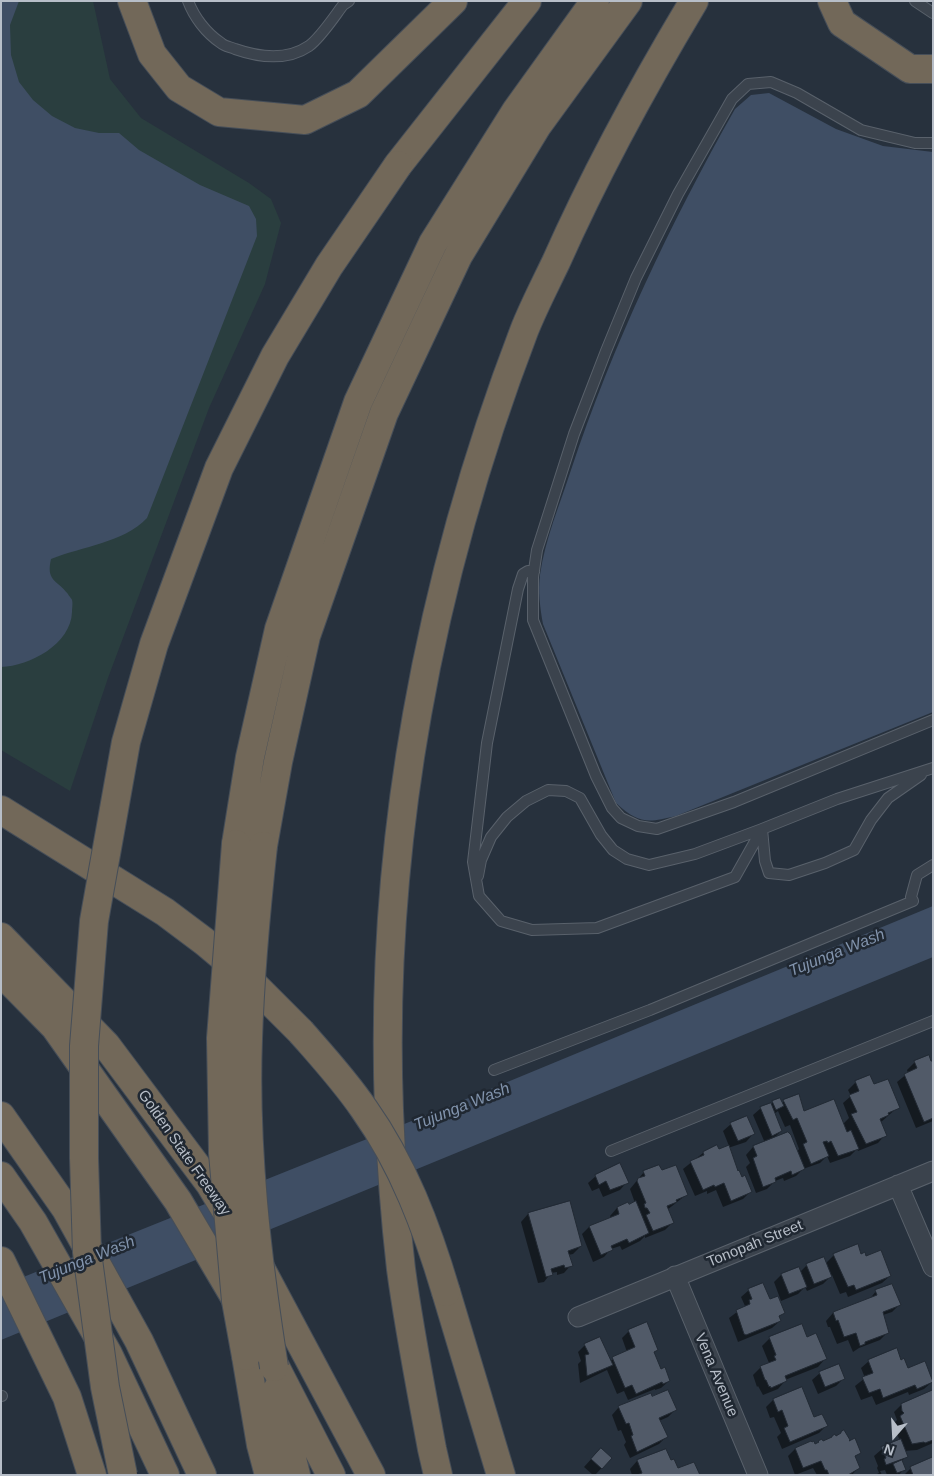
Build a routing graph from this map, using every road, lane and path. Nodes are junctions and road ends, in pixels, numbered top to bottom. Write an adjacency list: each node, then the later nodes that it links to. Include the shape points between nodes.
1 (132, 1): 3 (highway, via 152,54 179,88 219,112 305,120 358,94)
2 (188, 1): 10 (lane, via 192,13 221,44 266,57 291,54 309,46)
3 (453, 1)
4 (527, 1): 35 (highway, bridge, via 398,165 329,266 275,356 219,468 154,644 126,742 94,921 84,1046 87,1252 105,1387)
5 (596, 1): 38 (highway, bridge, via 516,111 434,243 358,402 279,628 250,757 236,844 221,1038 222,1143 236,1301)
6 (628, 1): 39 (highway, bridge, via 537,126 458,256 384,413 306,636 263,846 248,1040 249,1151 263,1298)
7 (694, 1): 42 (highway, bridge, via 655,66 586,196 526,328 484,444 450,559 418,704 397,852 387,1035 389,1112 402,1271)
8 (832, 1): 12 (highway, via 842,23 910,69)
9 (915, 1): 11 (lane)
10 (345, 2)
11 (933, 13)
12 (933, 69)
13 (933, 143): 14 (lane, via 915,143 861,130 798,93 771,82 748,84 732,99 678,194 636,278 574,434 537,550)
14 (534, 572): 15 (lane, via 533,620 596,776 612,808 621,818 638,826 657,829 734,802); 20 (lane, via 523,574 518,589 487,743 473,862)
15 (933, 720)
16 (932, 768): 18 (lane, via 837,799); 18 (lane, via 888,798 854,850 825,863 789,875 769,872)
17 (1, 810): 43 (highway, bridge, via 166,912 242,973 335,1069 365,1110 414,1198 432,1244)
18 (762, 829): 20 (lane, via 735,877 596,928 532,930 501,922 478,896); 20 (lane, via 695,854 649,865 627,859 613,850 580,798 566,791 548,790 526,801 507,817 481,860)
19 (933, 864): 24 (lane, via 917,875 911,897 913,901 650,1010)
20 (476, 882)
21 (1, 938): 41 (highway, Golden State Freeway, bridge, via 106,1045 210,1184 252,1253)
22 (1, 972): 40 (highway, via 55,1027 178,1201 262,1342)
23 (933, 1021): 26 (lane)
24 (494, 1070)
25 (1, 1116): 37 (highway, bridge, via 66,1208 139,1341)
26 (611, 1151)
27 (933, 1171): 29 (street, Tonopah Street)
28 (1, 1176): 36 (highway, bridge, via 32,1222 108,1354)
29 (898, 1185): 31 (street); 32 (street, Tonopah Street)
30 (1, 1261): 34 (highway, via 66,1397)
31 (933, 1267)
32 (675, 1276): 33 (street, Tonopah Street); 44 (street, Vena Avenue)
33 (578, 1317)
34 (92, 1475)
35 (123, 1475)
36 (165, 1475)
37 (202, 1475)
38 (269, 1475)
39 (296, 1475)
40 (331, 1475)
41 (371, 1475)
42 (438, 1475)
43 (501, 1475)
44 (758, 1475)

